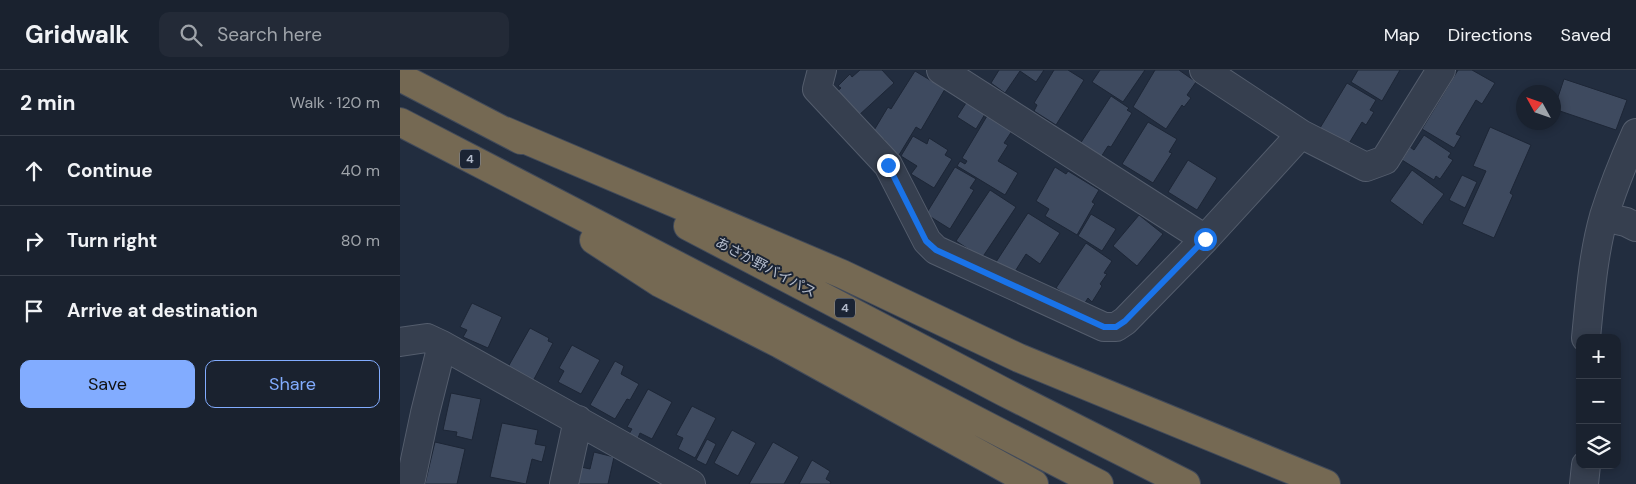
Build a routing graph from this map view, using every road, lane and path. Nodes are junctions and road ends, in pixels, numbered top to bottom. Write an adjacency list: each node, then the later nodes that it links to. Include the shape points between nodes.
1 (822, 70): 13 (street, via 817,89 888,165 926,241 936,250 1104,327 1116,327 1125,321)
2 (941, 70): 13 (street)
3 (1204, 70): 9 (street)
4 (1441, 70): 9 (street, via 1385,160 1366,167)
5 (400, 77): 7 (highway, あさか野バイパス / 4)
6 (400, 122): 10 (highway, 4)
7 (505, 131): 24 (highway, あさか野バイパス / 4); 25 (highway, via 842,274 1019,358)
8 (1636, 133): 11 (street)
9 (1301, 134): 13 (street)
10 (540, 196): 22 (highway, via 585,234 660,283 780,344); 23 (highway, 4)
11 (1604, 217): 12 (street); 14 (street, via 1593,269)
12 (1636, 227)
13 (1205, 239)
14 (1586, 334)
15 (400, 342): 16 (street, via 427,338)
16 (442, 345): 17 (street); 19 (street)
17 (578, 420): 20 (street); 21 (street)
18 (1586, 469): 26 (street)
19 (410, 484)
20 (564, 484)
21 (691, 484)
22 (1034, 484)
23 (1098, 484)
24 (1186, 484)
25 (1326, 484)
26 (1584, 484)

